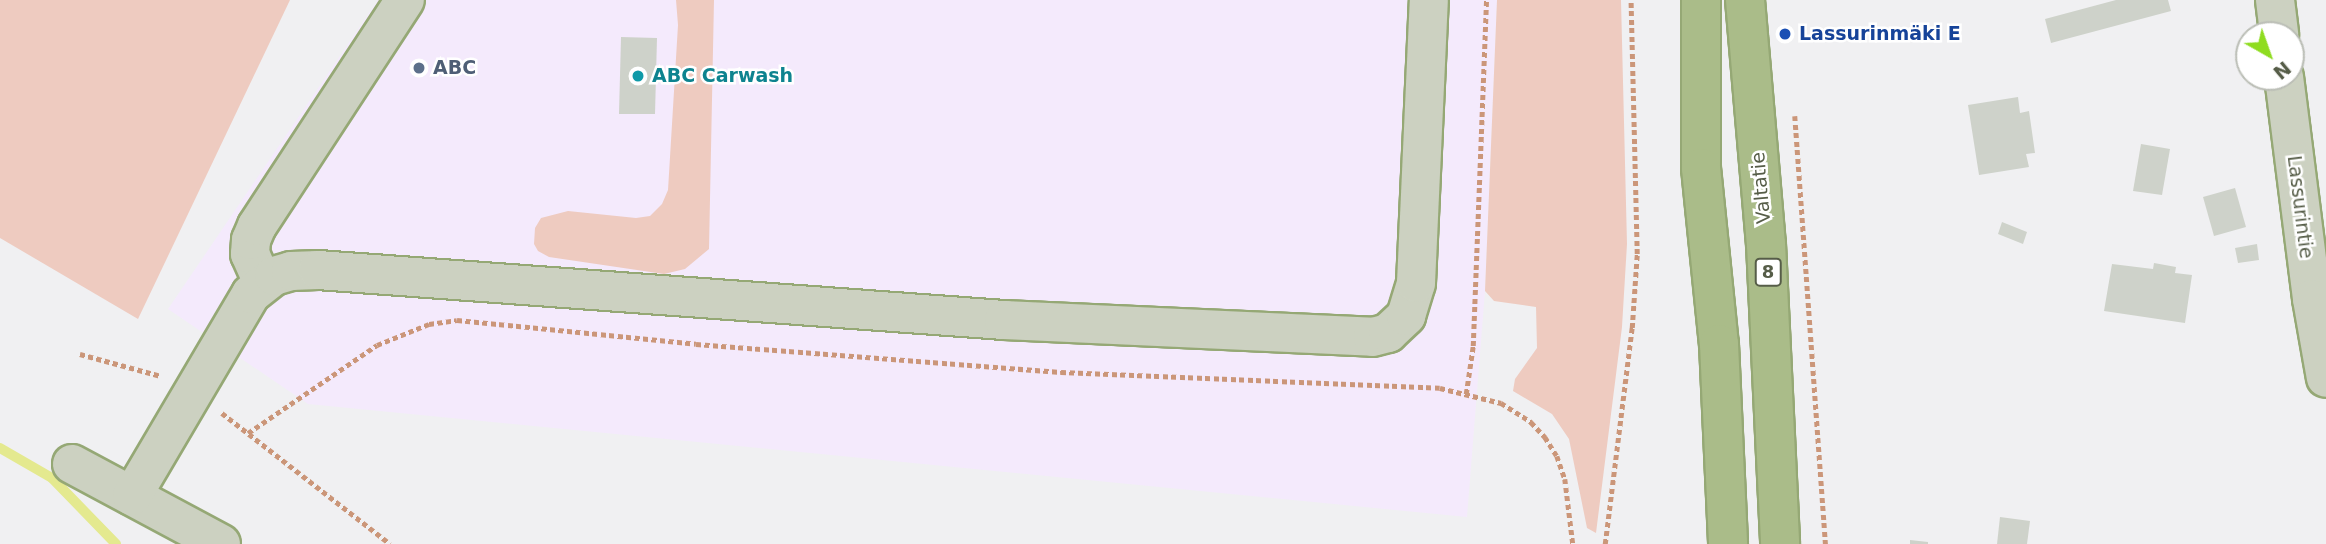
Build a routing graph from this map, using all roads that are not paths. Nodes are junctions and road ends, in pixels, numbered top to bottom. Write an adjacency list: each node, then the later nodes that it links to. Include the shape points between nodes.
1 (405, 0): 8 (street, via 257,226 250,254)
2 (1429, 0): 8 (street, via 1416,283 1406,316 1397,327 1373,337 979,319 318,270 291,271)
3 (1701, 0): 13 (highway, via 1701,168 1719,344)
4 (1745, 0): 14 (highway, Valtatie / 8, via 1766,244)
5 (2275, 0): 6 (street)
6 (2277, 21)
7 (2286, 91): 9 (street, Lassurintie)
8 (263, 283): 11 (street, via 251,294)
9 (2326, 377)
10 (72, 464): 11 (street)
11 (132, 496): 12 (street)
12 (221, 544)
13 (1728, 544)
14 (1780, 544)

